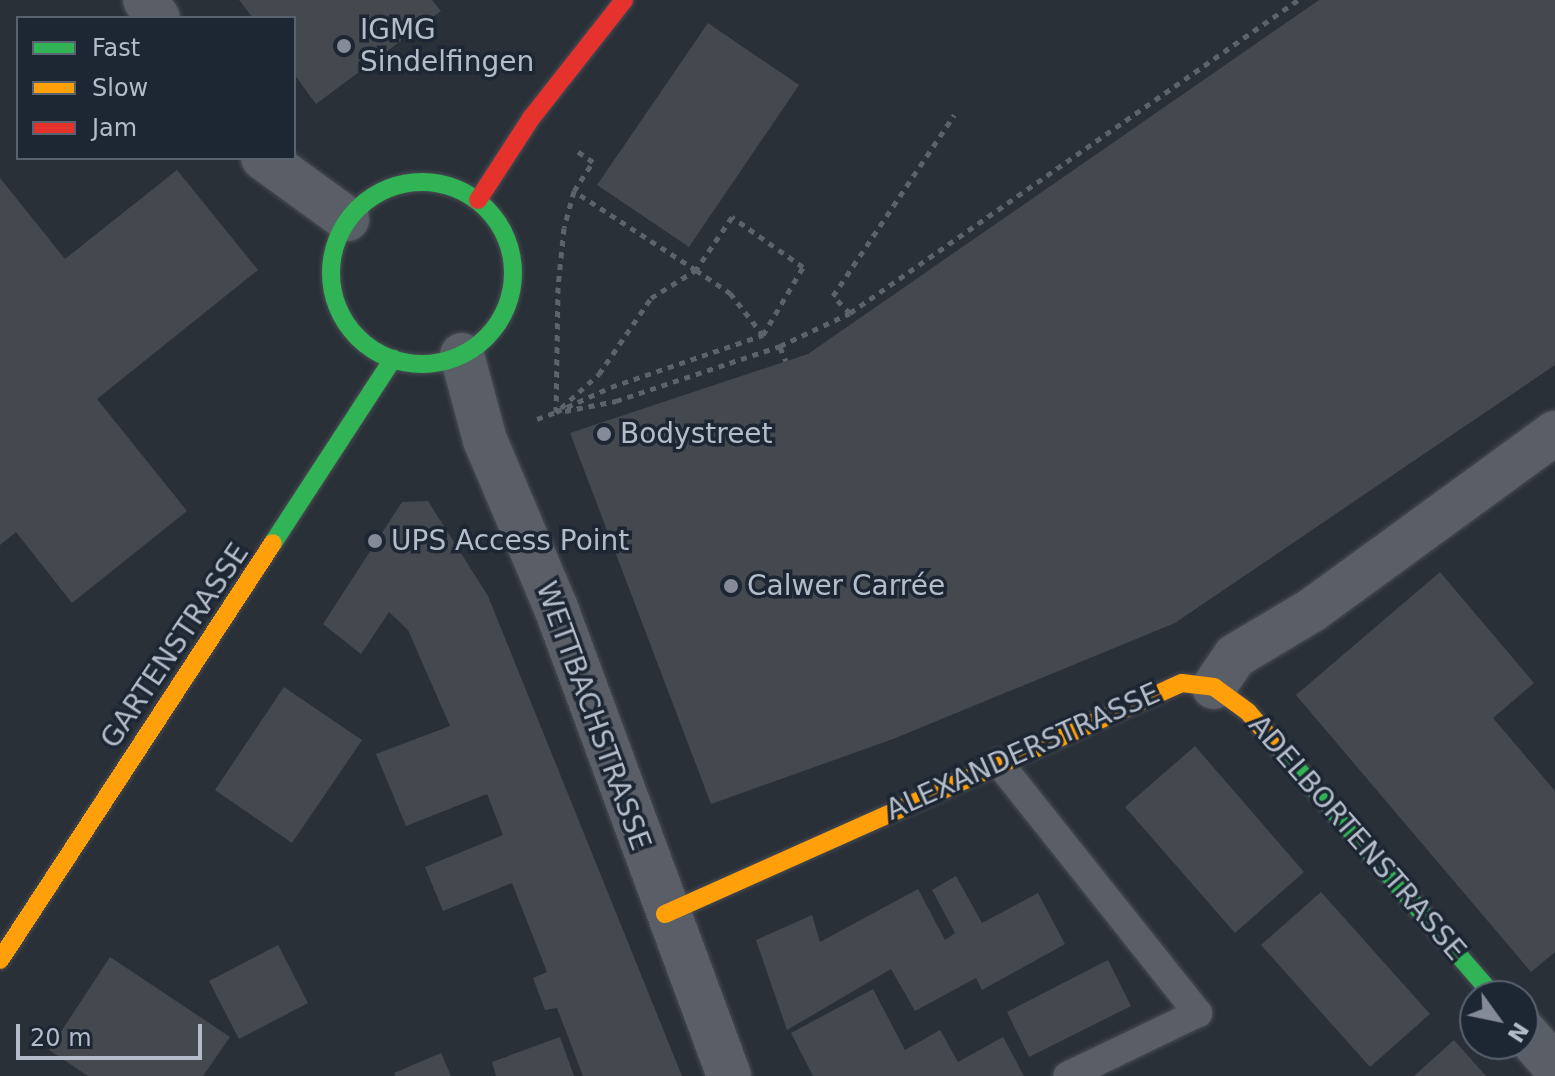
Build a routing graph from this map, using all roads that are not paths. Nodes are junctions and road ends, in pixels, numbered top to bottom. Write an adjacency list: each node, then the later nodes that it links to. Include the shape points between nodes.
1 (624, 0): 3 (street, via 532,117)
2 (266, 160): 4 (street)
3 (478, 200): 4 (street, via 453,186 424,181 394,185); 5 (street, via 499,223 512,251 514,282 488,338)
4 (347, 219): 6 (street, via 331,273 335,301 348,327 368,347)
5 (462, 355): 6 (street, via 439,363); 10 (street, WETTBACHSTRASSE, via 485,440 556,608)
6 (393, 359): 11 (street, GARTENSTRASSE)
7 (1555, 433): 8 (street, via 1312,610 1235,656)
8 (1214, 687): 9 (street, ALEXANDERSTRASSE, via 1182,683); 12 (street, ADELBORTENSTRASSE, via 1248,712)
9 (999, 763): 10 (street, ALEXANDERSTRASSE); 16 (lane, via 1198,1013)
10 (665, 914): 15 (street, WETTBACHSTRASSE)
11 (0, 960)
12 (1480, 980)
13 (1539, 1048): 14 (street)
14 (1555, 1067)
15 (729, 1076)
16 (1067, 1076)

